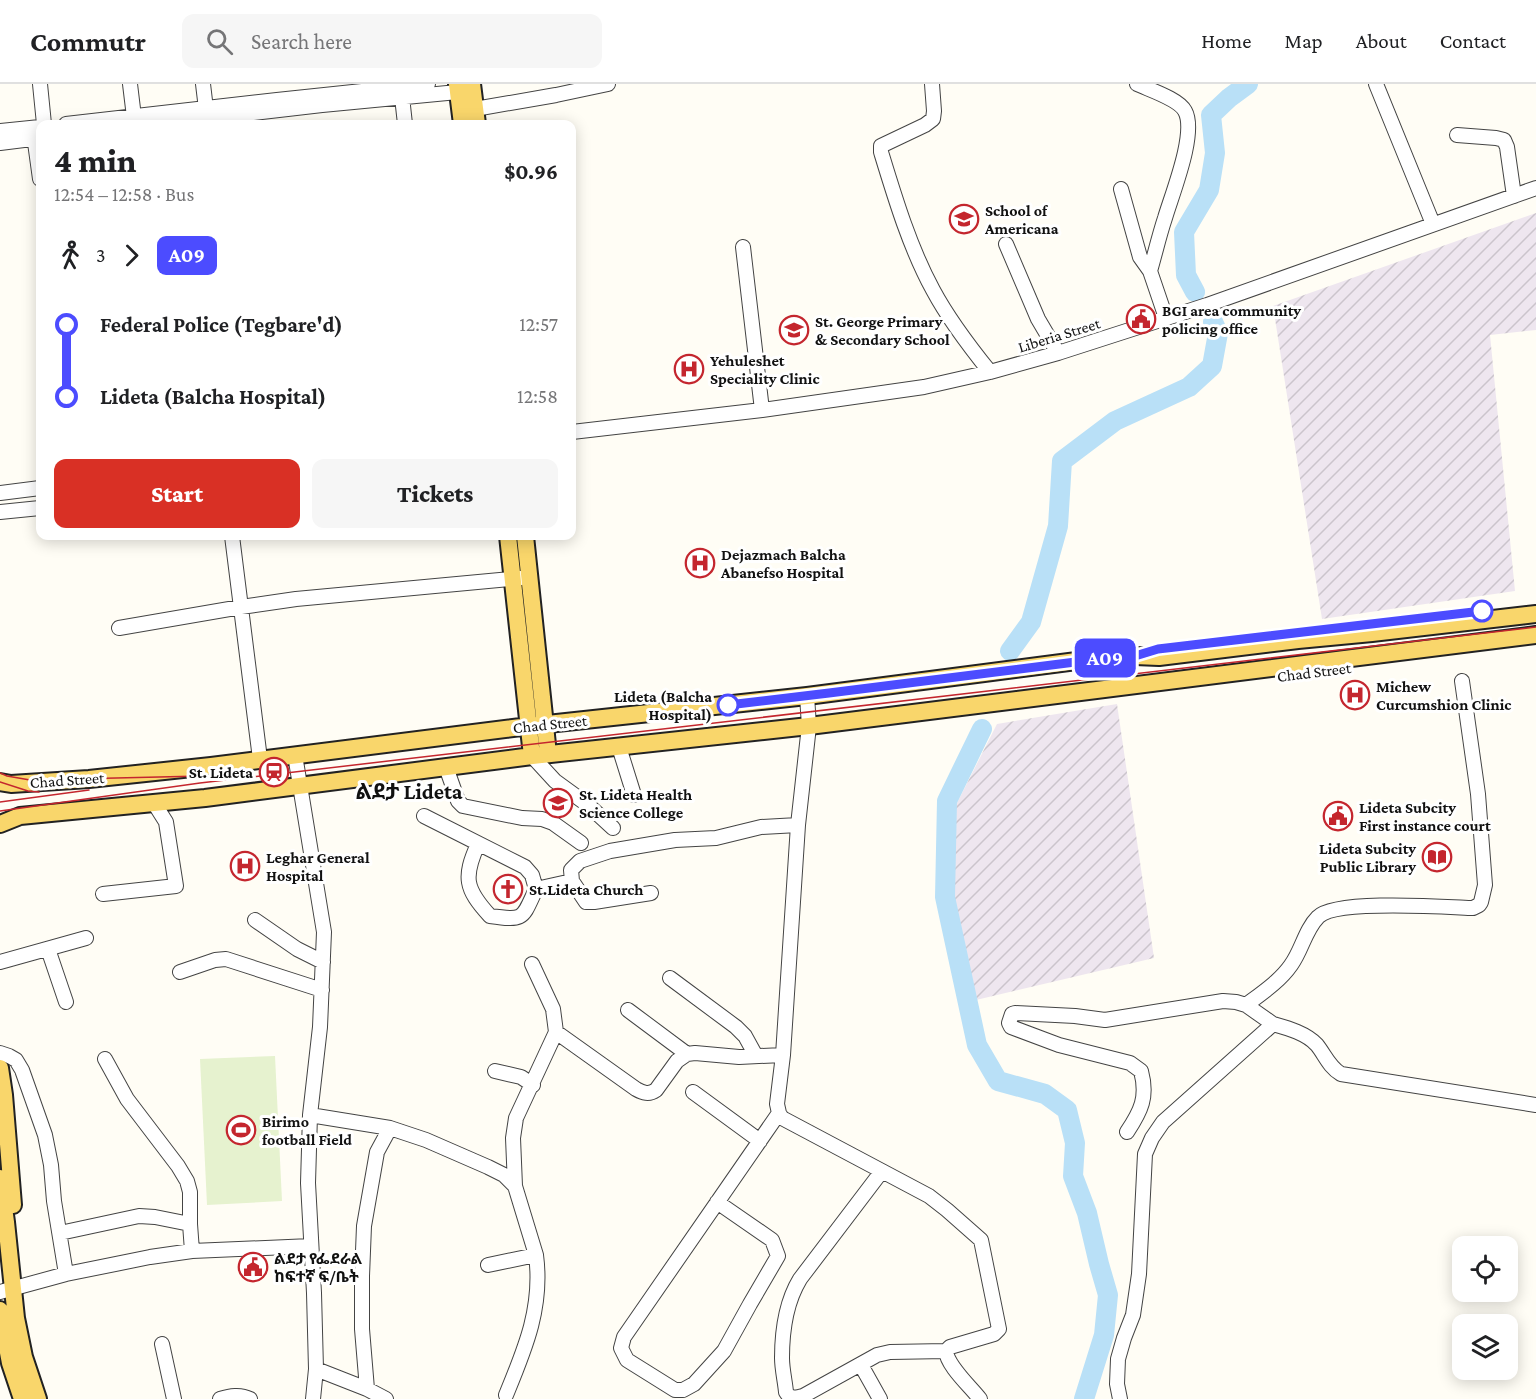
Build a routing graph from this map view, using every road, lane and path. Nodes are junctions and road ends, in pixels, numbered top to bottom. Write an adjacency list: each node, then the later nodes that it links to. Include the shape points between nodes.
1 (40, 84): 17 (street)
2 (130, 84): 16 (street)
3 (203, 84): 13 (street)
4 (428, 84): 12 (street)
5 (608, 84): 11 (street)
6 (932, 84): 36 (street, via 933,119 885,144 881,152 932,289)
7 (1137, 84): 33 (street, via 1181,105 1188,119 1180,172)
8 (1376, 84): 30 (street)
9 (465, 88): 12 (street); 15 (main road); 21 (main road)
10 (322, 89): 12 (street); 14 (street)
11 (555, 89): 15 (street)
12 (402, 92): 14 (street); 20 (street)
13 (206, 109): 14 (street); 16 (street)
14 (279, 112): 19 (street)
15 (476, 116)
16 (134, 117): 18 (street)
17 (39, 120)
18 (105, 120)
19 (200, 120)
20 (405, 120)
21 (462, 120)
22 (0, 131): 23 (street)
23 (36, 131)
24 (36, 132): 26 (street)
25 (1457, 135): 29 (street, via 1504,140)
26 (0, 143)
27 (1536, 188): 29 (street, Liberia Street)
28 (1121, 189): 33 (street, via 1136,247)
29 (1514, 196): 30 (street, Liberia Street)
30 (1432, 224): 34 (street, Liberia Street)
31 (1006, 244): 35 (street, via 1038,319)
32 (743, 247): 37 (street)
33 (1150, 272): 34 (street)
34 (1166, 318): 35 (street, Liberia Street)
35 (1058, 353): 36 (street, Liberia Street)
36 (990, 372): 37 (street, Liberia Street, via 924,387)
37 (762, 410): 38 (street, Liberia Street)
38 (576, 432)
39 (36, 488): 40 (street)
40 (0, 493)
41 (36, 508): 42 (street)
42 (0, 512)
43 (233, 540): 48 (street)
44 (509, 540): 46 (main road)
45 (525, 540): 46 (main road)
46 (521, 578): 48 (street); 57 (main road)
47 (1536, 605): 53 (main road, Chad Street, via 1158,649)
48 (241, 607): 50 (street); 61 (street)
49 (1536, 614): 53 (main road, Chad Street, via 1159,657)
50 (119, 628)
51 (1536, 635): 55 (main road, Chad Street)
52 (1536, 645): 55 (main road, Chad Street, via 1151,693)
53 (1135, 656): 56 (main road, Chad Street)
54 (1462, 681): 88 (street, via 1479,794 1485,885 1481,902 1473,908 1402,905 1337,908 1320,914 1291,966)
55 (1093, 690): 58 (main road, Chad Street)
56 (807, 696): 57 (main road, Chad Street); 58 (street)
57 (537, 725): 60 (main road, Chad Street); 62 (main road)
58 (809, 726): 59 (main road, Chad Street); 70 (street)
59 (619, 747): 62 (main road, Chad Street); 66 (street)
60 (295, 755): 61 (main road, Chad Street); 65 (street)
61 (260, 759): 64 (main road, Chad Street, via 89,779)
62 (540, 759): 63 (main road, Chad Street); 71 (street, via 555,781)
63 (446, 767): 65 (main road, Chad Street); 72 (street, via 463,806 542,819)
64 (0, 782)
65 (299, 786): 67 (main road, Chad Street); 82 (street, via 323,921)
66 (634, 795)
67 (154, 803): 69 (main road, Chad Street, via 20,816); 77 (street, via 166,822 176,886)
68 (424, 816): 73 (street)
69 (0, 824)
70 (798, 825): 74 (street, via 761,827 716,838 675,840 610,851 580,861 571,870); 94 (street)
71 (613, 828)
72 (581, 843)
73 (478, 844): 75 (street, via 525,867); 75 (street, via 470,861 468,881 474,897 490,916 513,919 525,914)
74 (572, 881): 75 (street); 76 (street, via 586,902)
75 (536, 888)
76 (651, 893)
77 (103, 894)
78 (255, 920): 82 (street)
79 (86, 938): 80 (street)
80 (48, 949): 81 (street); 87 (street)
81 (0, 962)
82 (323, 962): 86 (street)
83 (532, 964): 91 (street, via 553,1009)
84 (180, 972): 86 (street, via 226,960)
85 (670, 978): 95 (street, via 736,1027)
86 (322, 990): 103 (street)
87 (66, 1002)
88 (1246, 1005): 90 (street); 105 (street, via 1223,1001 1105,1020 1012,1014 1011,1027 1059,1046 1130,1064 1141,1071 1144,1098 1140,1113)
89 (628, 1010): 93 (street)
90 (1273, 1024): 101 (street, via 1311,1039 1341,1074); 135 (street, via 1163,1122 1145,1154 1139,1274 1133,1315 1118,1359)
91 (556, 1032): 93 (street, via 644,1093 656,1090 677,1061); 99 (street)
92 (0, 1053): 113 (street, via 16,1060 45,1135)
93 (687, 1054): 95 (street)
94 (783, 1054): 95 (street); 102 (street)
95 (756, 1056)
96 (105, 1059): 112 (street, via 127,1099 187,1181)
97 (0, 1068): 111 (main road, via 14,1202)
98 (495, 1071): 99 (street, via 521,1077)
99 (532, 1085): 109 (street, via 514,1127)
100 (693, 1092): 106 (street)
101 (1536, 1105)
102 (779, 1113): 106 (street); 107 (street)
103 (310, 1115): 104 (street); 114 (street)
104 (390, 1128): 109 (street, via 488,1167); 125 (street, via 377,1152 364,1226 362,1329)
105 (1127, 1132)
106 (760, 1141): 110 (street)
107 (882, 1171): 122 (street, via 929,1196 981,1240 999,1329); 123 (street, via 800,1279 789,1299 786,1315 782,1359 788,1396 803,1396)
108 (0, 1178): 111 (main road)
109 (515, 1186): 116 (street)
110 (717, 1202): 110 (street, via 624,1337 621,1348 627,1360 675,1390 694,1384 724,1351 778,1256 772,1240)
111 (6, 1222): 119 (main road)
112 (190, 1224): 113 (street, via 139,1216); 115 (street)
113 (60, 1233): 118 (street)
114 (311, 1246): 115 (street); 124 (street)
115 (192, 1251): 118 (street)
116 (536, 1255): 117 (street); 126 (street, via 538,1297)
117 (488, 1265)
118 (66, 1274): 119 (street)
119 (6, 1290): 128 (main road)
120 (0, 1310): 127 (main road)
121 (162, 1344): 129 (street)
122 (946, 1351): 123 (street, via 890,1352); 134 (street)
123 (861, 1365): 133 (street)
124 (316, 1369): 125 (street); 132 (street)
125 (377, 1395)
126 (509, 1398)
127 (21, 1399)
128 (38, 1399)
129 (174, 1399)
130 (220, 1399): 131 (street, via 233,1395)
131 (250, 1399)
132 (313, 1399)
133 (880, 1399)
134 (980, 1399)
135 (1120, 1399)

